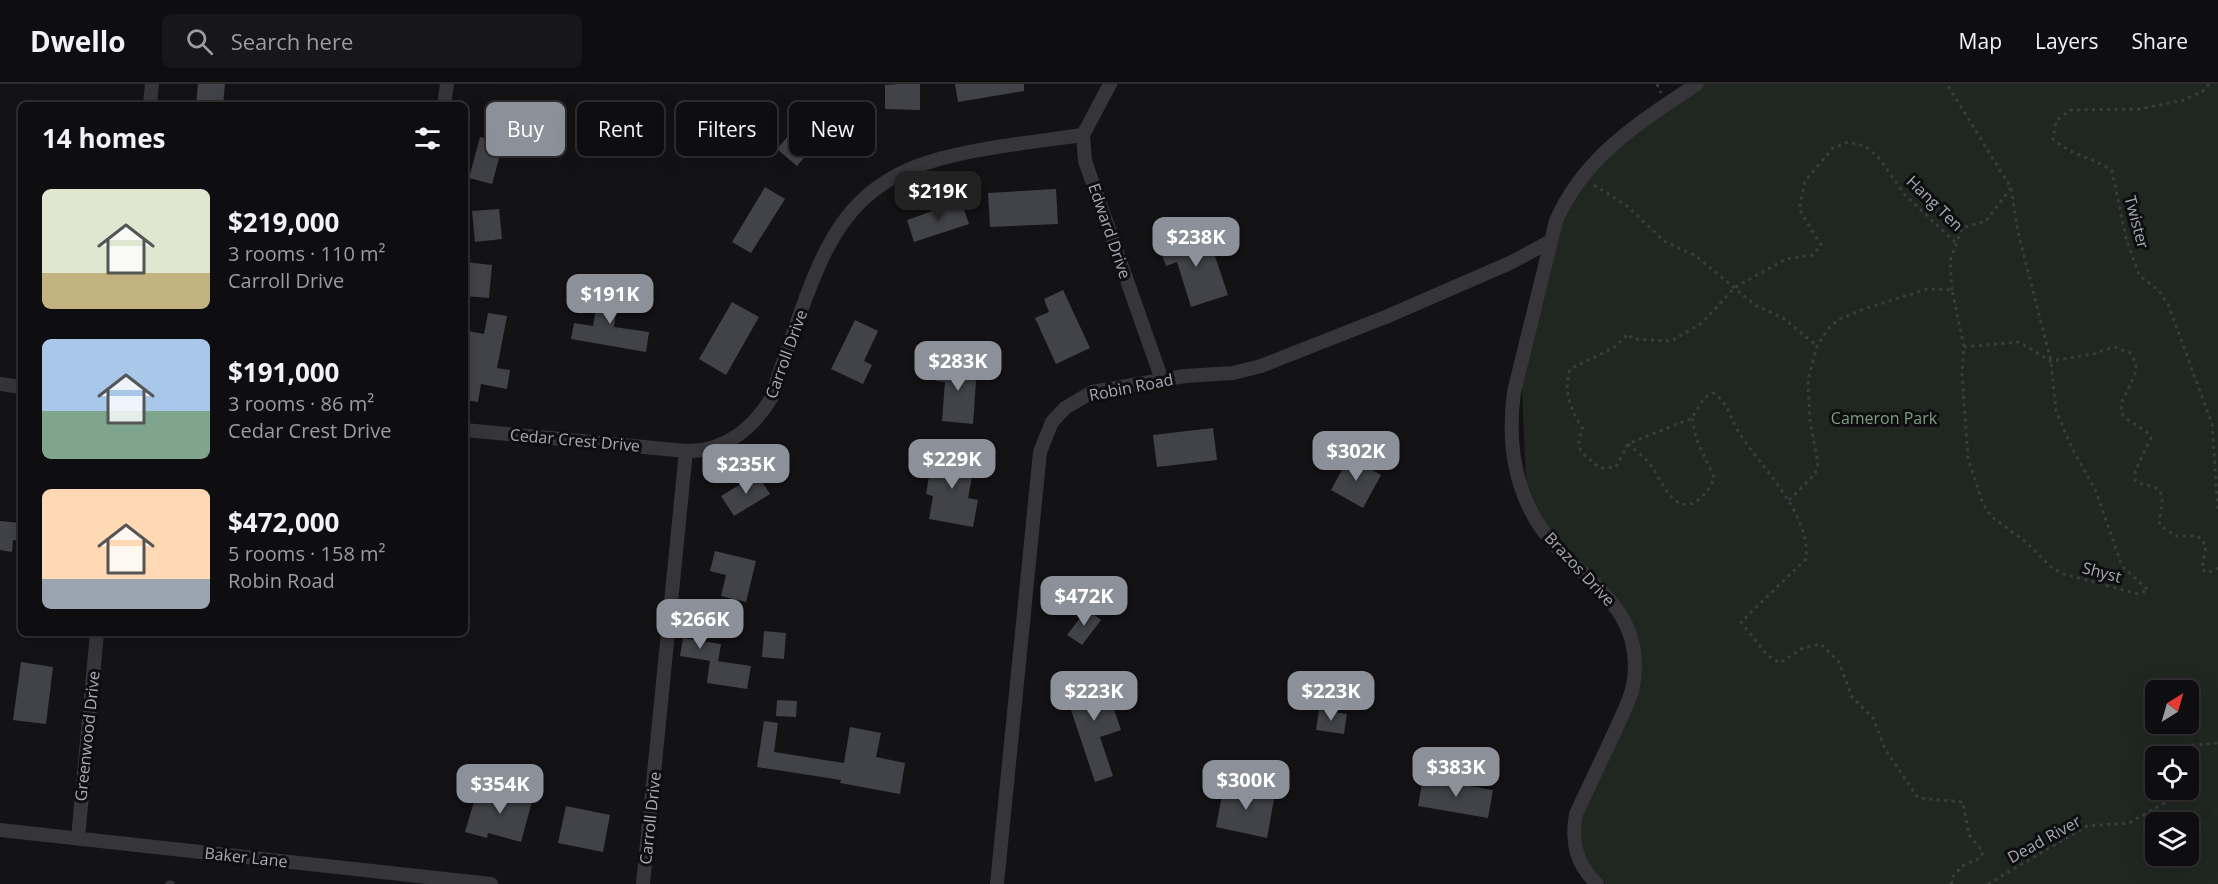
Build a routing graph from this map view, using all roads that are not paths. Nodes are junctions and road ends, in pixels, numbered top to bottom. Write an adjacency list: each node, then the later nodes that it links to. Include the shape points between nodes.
1 (152, 84): 5 (street)
2 (447, 84): 6 (street)
3 (1110, 84): 7 (street)
4 (1697, 84): 8 (street, Brazos Drive, via 1599,156 1565,201)
5 (150, 102)
6 (444, 102)
7 (1083, 135): 9 (street, Edward Drive, via 1085,162); 13 (street, Carroll Drive, via 925,163 900,174 862,201 830,238 772,397 763,412 736,437 717,447)
8 (1551, 241): 9 (street, Robin Road, via 1389,316 1262,366); 20 (street, Brazos Drive, via 1514,392 1510,438 1517,477 1536,520 1624,616 1635,650 1631,696 1576,814 1573,830 1576,853)
9 (1162, 380): 19 (street, Robin Road, via 1106,388 1077,399 1052,422 1044,437)
10 (0, 384): 11 (street)
11 (18, 387)
12 (468, 430): 13 (street, Cedar Crest Drive)
13 (686, 451): 18 (street, Carroll Drive)
14 (97, 636): 16 (street, Greenwood Drive)
15 (0, 830): 16 (street, Baker Lane)
16 (78, 838): 17 (street, Baker Lane)
17 (491, 884)
18 (643, 884)
19 (997, 884)
20 (1597, 884)

